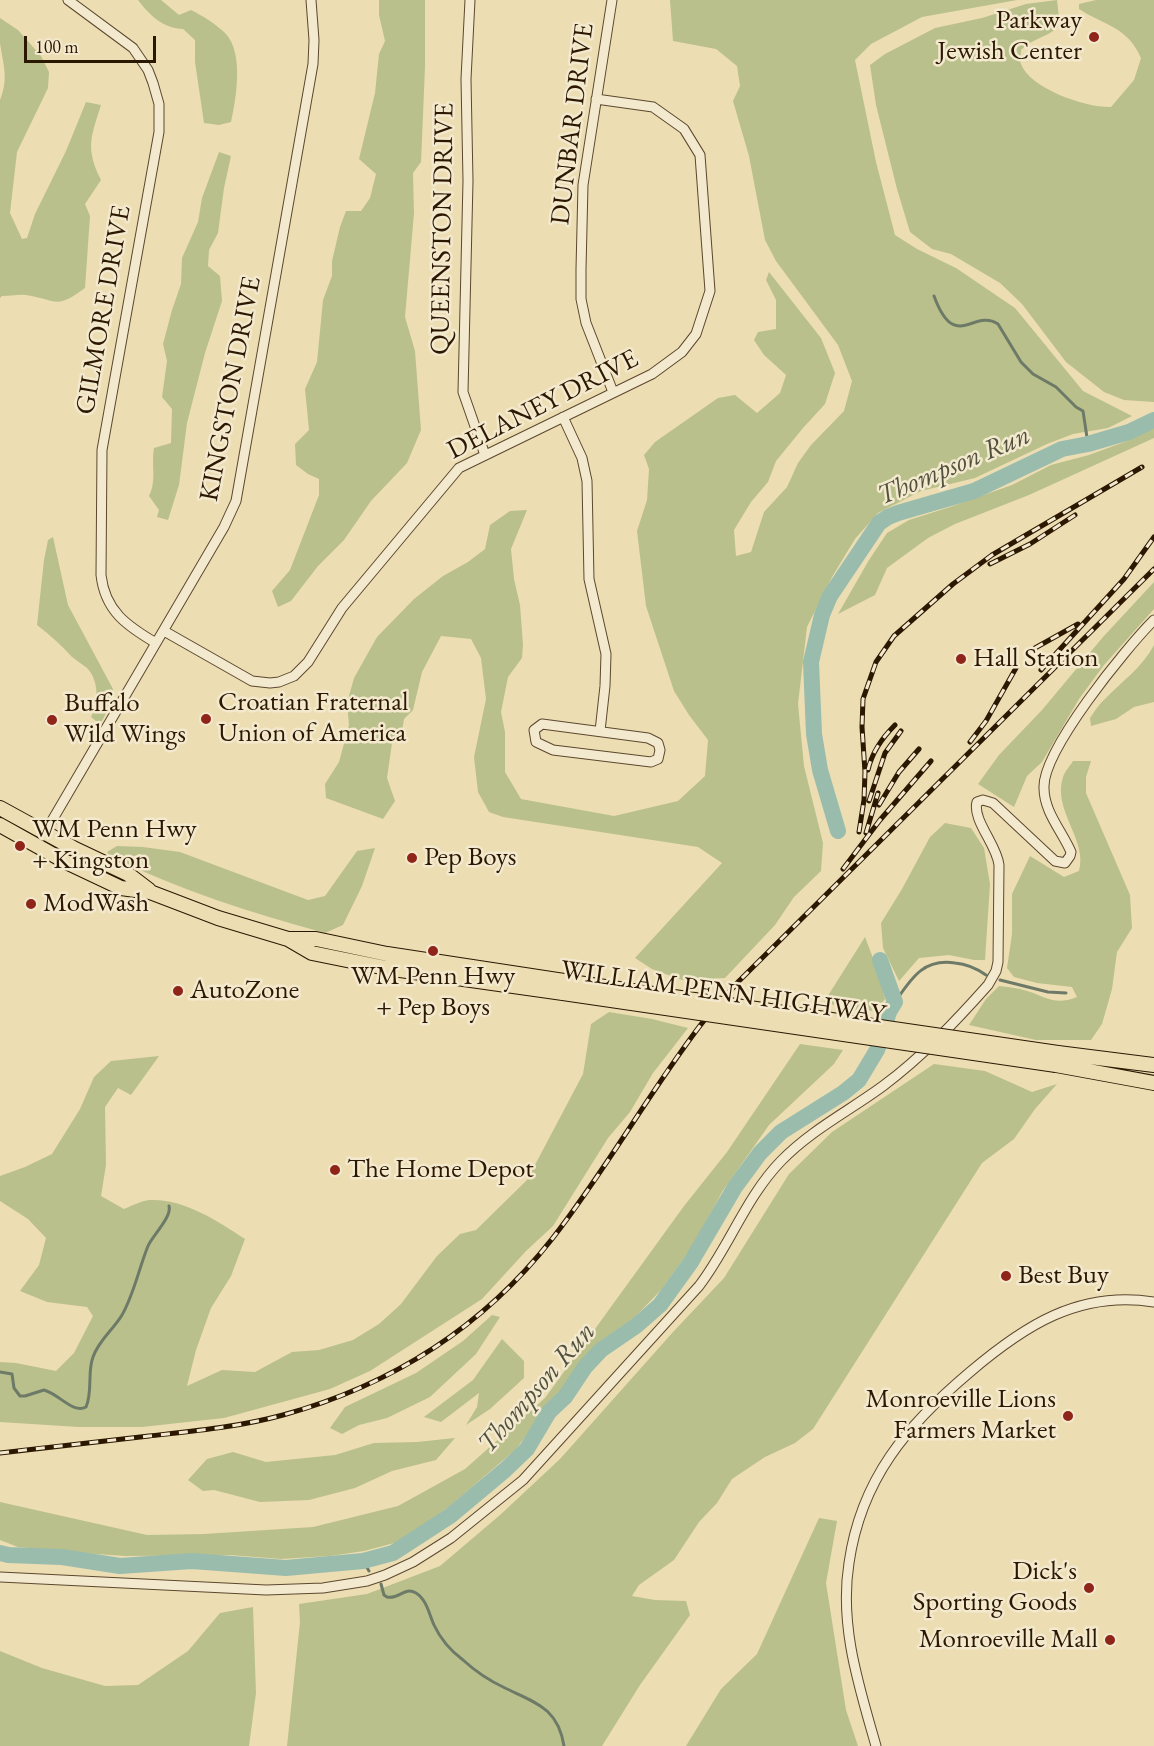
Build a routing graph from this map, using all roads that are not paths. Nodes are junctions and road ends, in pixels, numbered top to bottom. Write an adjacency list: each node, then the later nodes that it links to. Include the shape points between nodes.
1 (68, 0): 11 (street, GILMORE DRIVE, via 133,48 148,70 159,104 159,132 102,450 101,564 102,586 109,603 131,628)
2 (311, 0): 10 (street, KINGSTON DRIVE, via 313,64 238,493 229,518)
3 (470, 0): 8 (street, QUEENSTON DRIVE, via 463,392)
4 (612, 0): 5 (street, DUNBAR DRIVE)
5 (596, 99): 6 (street, DUNBAR DRIVE, via 583,185 581,299 586,323); 6 (street, DELANEY DRIVE, via 653,107 684,129 700,155 710,291 696,334 682,352 652,374)
6 (614, 392): 7 (street, DELANEY DRIVE)
7 (563, 417): 8 (street, DELANEY DRIVE); 12 (street, via 582,458 587,481 589,579 606,654)
8 (485, 455): 10 (street, DELANEY DRIVE, via 459,468 447,480 342,608 308,662 294,676 279,682 252,681)
9 (1154, 620): 22 (street, via 1087,702 1044,776 1046,803 1071,852 1068,860 1055,861 993,803 977,802 978,816 996,850 999,865 998,962 988,985 915,1061 809,1135 781,1160 763,1182 699,1286 547,1456 508,1494 413,1563 346,1585 267,1590)
10 (164, 631): 11 (street, KINGSTON DRIVE)
11 (156, 643): 15 (street, KINGSTON DRIVE)
12 (600, 731): 12 (street, via 542,724 534,730 536,742 553,750 651,762 658,759 658,743 648,738)
13 (0, 808): 15 (highway, WILLIAM PENN HIGHWAY)
14 (0, 825): 16 (highway, WILLIAM PENN HIGHWAY)
15 (45, 833): 16 (street, KINGSTON DRIVE); 17 (highway, WILLIAM PENN HIGHWAY, via 128,874)
16 (36, 846): 17 (highway, WILLIAM PENN HIGHWAY, via 121,888)
17 (150, 892): 18 (highway, WILLIAM PENN HIGHWAY, bridge, via 288,939 316,939 563,987)
18 (1057, 1059): 19 (highway, WILLIAM PENN HIGHWAY); 20 (highway, WILLIAM PENN HIGHWAY)
19 (1154, 1065)
20 (1154, 1083)
21 (1154, 1302): 23 (street, via 1118,1300 1087,1304 1018,1333 929,1409 906,1432 887,1460 857,1525 846,1592 852,1656)
22 (0, 1577)
23 (876, 1746)

